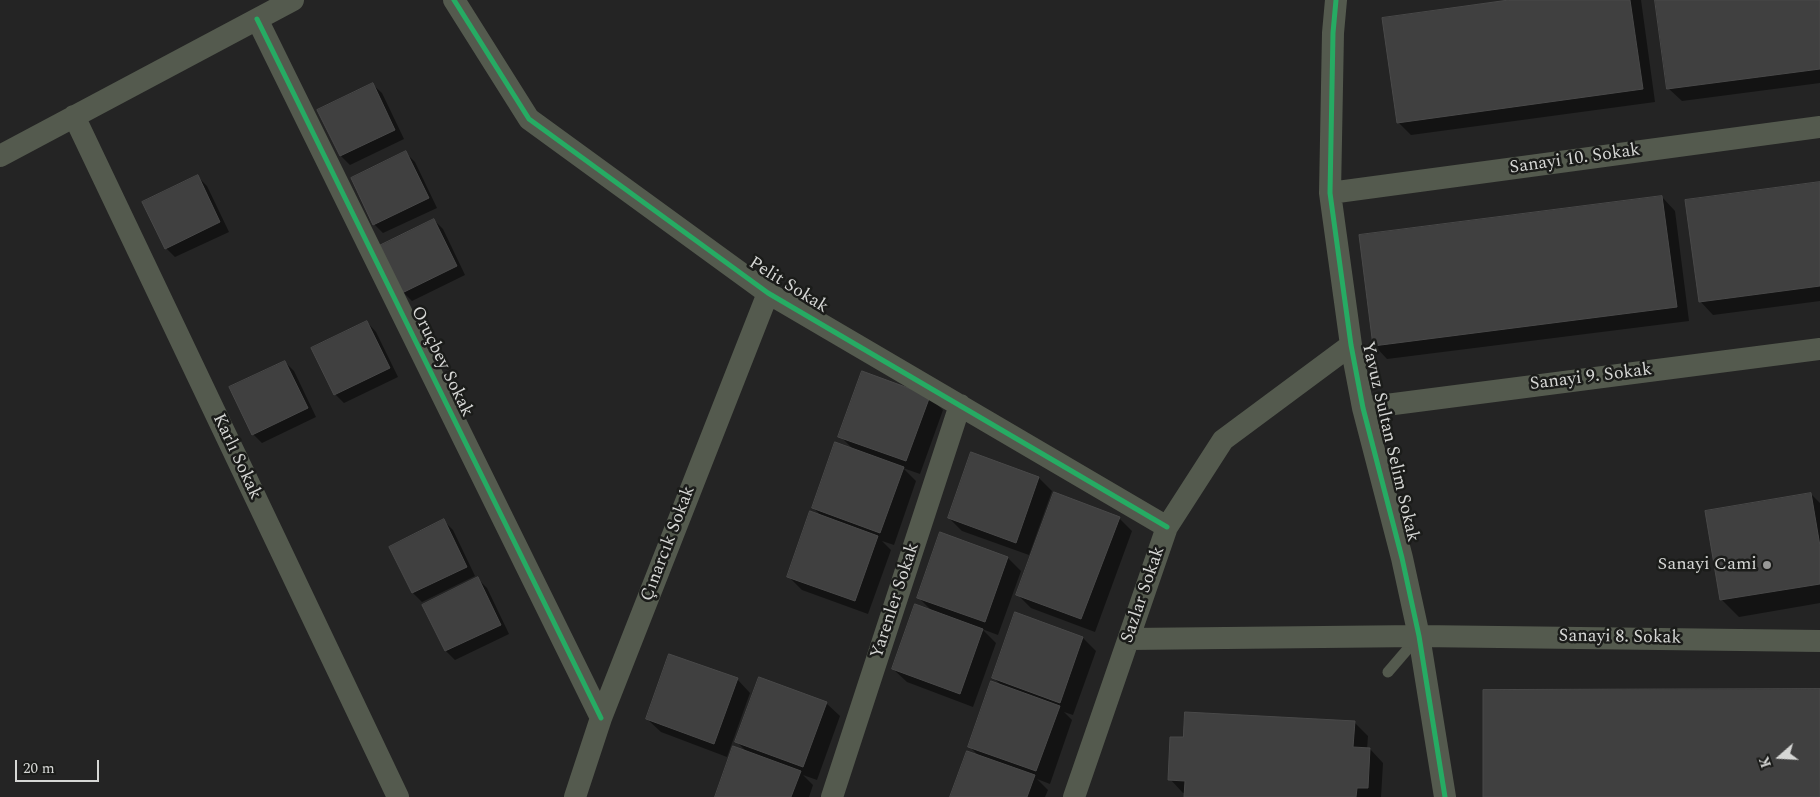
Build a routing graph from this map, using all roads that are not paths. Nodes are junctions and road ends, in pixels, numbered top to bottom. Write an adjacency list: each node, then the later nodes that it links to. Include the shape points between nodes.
1 (293, 0): 4 (street)
2 (454, 0): 9 (street, Pelit Sokak, via 529,119)
3 (1336, 0): 8 (street, Yavuz Sultan Selim Sokak)
4 (257, 19): 5 (street); 19 (street, Oruçbey Sokak)
5 (74, 116): 7 (street); 20 (street, Karlı Sokak)
6 (1820, 127): 8 (street, Sanayi 10. Sokak)
7 (0, 156)
8 (1330, 193): 10 (street, Yavuz Sultan Selim Sokak)
9 (768, 293): 12 (street, Pelit Sokak); 19 (street, Çınarcık Sokak)
10 (1351, 345): 13 (street, Yavuz Sultan Selim Sokak); 14 (street, Sazlar Sokak, via 1223,440)
11 (1820, 349): 13 (street, Sanayi 9. Sokak)
12 (960, 405): 14 (street, Pelit Sokak); 22 (street, Yarenler Sokak)
13 (1363, 408): 15 (street, Yavuz Sultan Selim Sokak)
14 (1167, 527): 16 (street, Sazlar Sokak)
15 (1419, 636): 16 (street, Sanayi 8. Sokak); 17 (street, Sanayi 8. Sokak); 18 (lane); 24 (street, Yavuz Sultan Selim Sokak)
16 (1129, 639): 23 (street, Sazlar Sokak)
17 (1820, 641)
18 (1388, 672)
19 (601, 718): 21 (street, Çınarcık Sokak)
20 (398, 797)
21 (576, 797)
22 (832, 797)
23 (1074, 797)
24 (1445, 797)

